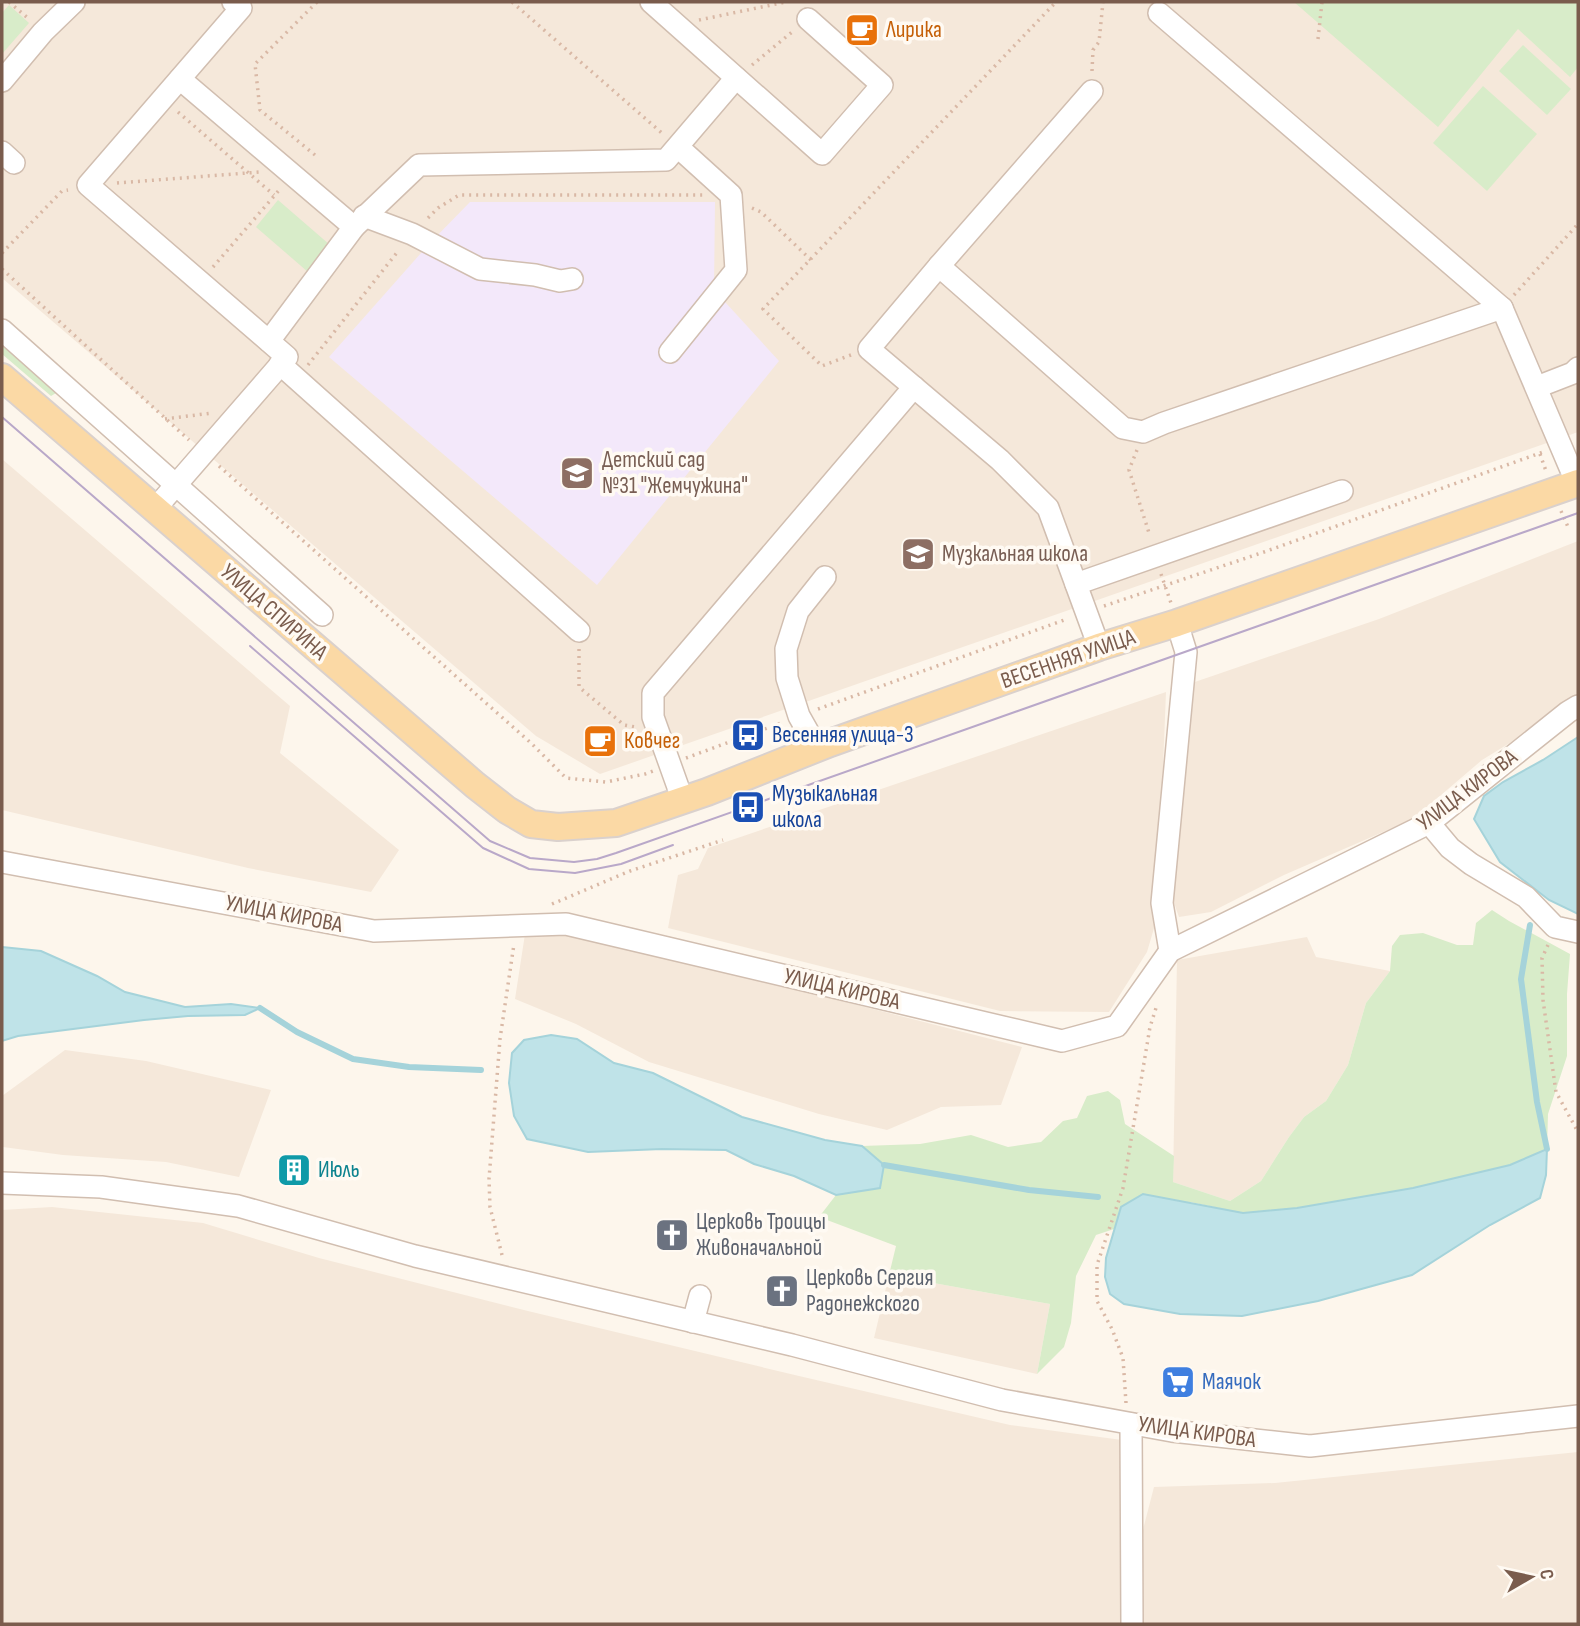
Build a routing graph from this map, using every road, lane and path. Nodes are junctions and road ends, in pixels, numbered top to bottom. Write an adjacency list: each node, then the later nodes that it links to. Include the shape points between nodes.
1 (9, 2): 13 (path)
2 (74, 2): 18 (street)
3 (233, 2): 17 (street, via 241,8)
4 (317, 2): 22 (path, via 255,64 260,110)
5 (512, 2): 21 (path)
6 (650, 2): 14 (street)
7 (786, 2): 14 (path)
8 (1056, 2): 32 (path)
9 (1103, 2): 19 (path)
10 (1322, 2): 15 (path)
11 (1159, 13): 36 (street)
12 (808, 19): 16 (path); 16 (street, via 882,85 822,154)
13 (32, 22)
14 (676, 24): 16 (street)
15 (1318, 38)
16 (736, 78): 21 (street)
17 (180, 79): 20 (street); 24 (street)
18 (2, 81)
19 (1091, 91): 33 (street)
20 (163, 99): 23 (path); 25 (street)
21 (678, 147): 27 (street); 28 (street, via 666,160 419,165)
22 (315, 155)
23 (248, 173): 24 (path); 25 (path); 26 (path)
24 (290, 173): 26 (path); 28 (street)
25 (88, 185): 31 (path, via 62,191); 35 (street)
26 (274, 195): 35 (path)
27 (731, 195): 30 (path, via 459,195); 32 (path, via 761,212); 40 (street, via 736,270)
28 (359, 221): 30 (street); 38 (street)
29 (1578, 224): 36 (path)
30 (412, 234): 34 (street, via 480,269); 44 (path)
31 (2, 253)
32 (811, 260): 39 (path, via 763,309 822,366)
33 (939, 266): 39 (street); 49 (street, via 1123,428)
34 (572, 279)
35 (200, 282): 38 (street)
36 (1502, 308): 46 (street); 49 (street)
37 (2, 330): 52 (street)
38 (269, 341): 41 (street, via 286,357)
39 (869, 349): 45 (street)
40 (670, 352)
41 (280, 364): 44 (street); 47 (street)
42 (1578, 368): 46 (street)
43 (2, 377): 54 (main road, УЛИЦА СПИРИНА)
44 (297, 380): 61 (street)
45 (914, 387): 57 (street, via 1048,508); 64 (street, via 653,693)
46 (1537, 387): 50 (street)
47 (242, 409): 48 (path); 52 (street)
48 (166, 419)
49 (1143, 432): 55 (path, via 1129,470)
50 (1561, 446): 51 (street); 58 (path)
51 (1578, 483): 60 (main road, ВЕСЕННЯЯ УЛИЦА)
52 (176, 485): 54 (street); 59 (street)
53 (1342, 491): 57 (street)
54 (155, 509): 68 (main road, УЛИЦА СПИРИНА, via 475,785 531,824)
55 (1152, 542)
56 (825, 577): 65 (street, via 798,611 786,649 787,678 799,716)
57 (1076, 584): 62 (street)
58 (1165, 586)
59 (322, 615)
60 (1177, 623): 62 (main road, ВЕСЕННЯЯ УЛИЦА); 74 (street, via 1186,652 1162,903)
61 (579, 631): 64 (path, via 579,687 624,725)
62 (1099, 647): 65 (main road, ВЕСЕННЯЯ УЛИЦА)
63 (1578, 706): 67 (street, УЛИЦА КИРОВА)
64 (657, 731): 66 (street)
65 (817, 748): 66 (main road, ВЕСЕННЯЯ УЛИЦА)
66 (683, 801): 68 (main road, ВЕСЕННЯЯ УЛИЦА, via 616,822)
67 (1429, 823): 72 (street, via 1451,848 1526,897); 74 (street, УЛИЦА КИРОВА)
68 (558, 827)
69 (723, 840): 71 (path, via 542,907)
70 (2, 862): 71 (street, УЛИЦА КИРОВА, via 374,931)
71 (516, 926): 74 (street, УЛИЦА КИРОВА, via 566,924 1062,1041 1117,1026); 78 (path, via 500,1040 489,1179 490,1207)
72 (1555, 927): 73 (street); 76 (path, via 1542,958 1544,1000 1556,1092)
73 (1578, 932)
74 (1170, 951)
75 (1157, 1003): 81 (path, via 1123,1188 1097,1265 1097,1301 1123,1358)
76 (1578, 1132)
77 (2, 1183): 78 (street, УЛИЦА КИРОВА, via 101,1187 238,1206)
78 (506, 1278): 80 (street, УЛИЦА КИРОВА)
79 (700, 1296): 80 (street)
80 (693, 1322): 81 (street, УЛИЦА КИРОВА, via 1002,1399)
81 (1128, 1415): 82 (street, УЛИЦА КИРОВА, via 1172,1432 1310,1446); 83 (street)
82 (1578, 1416)
83 (1132, 1624)

